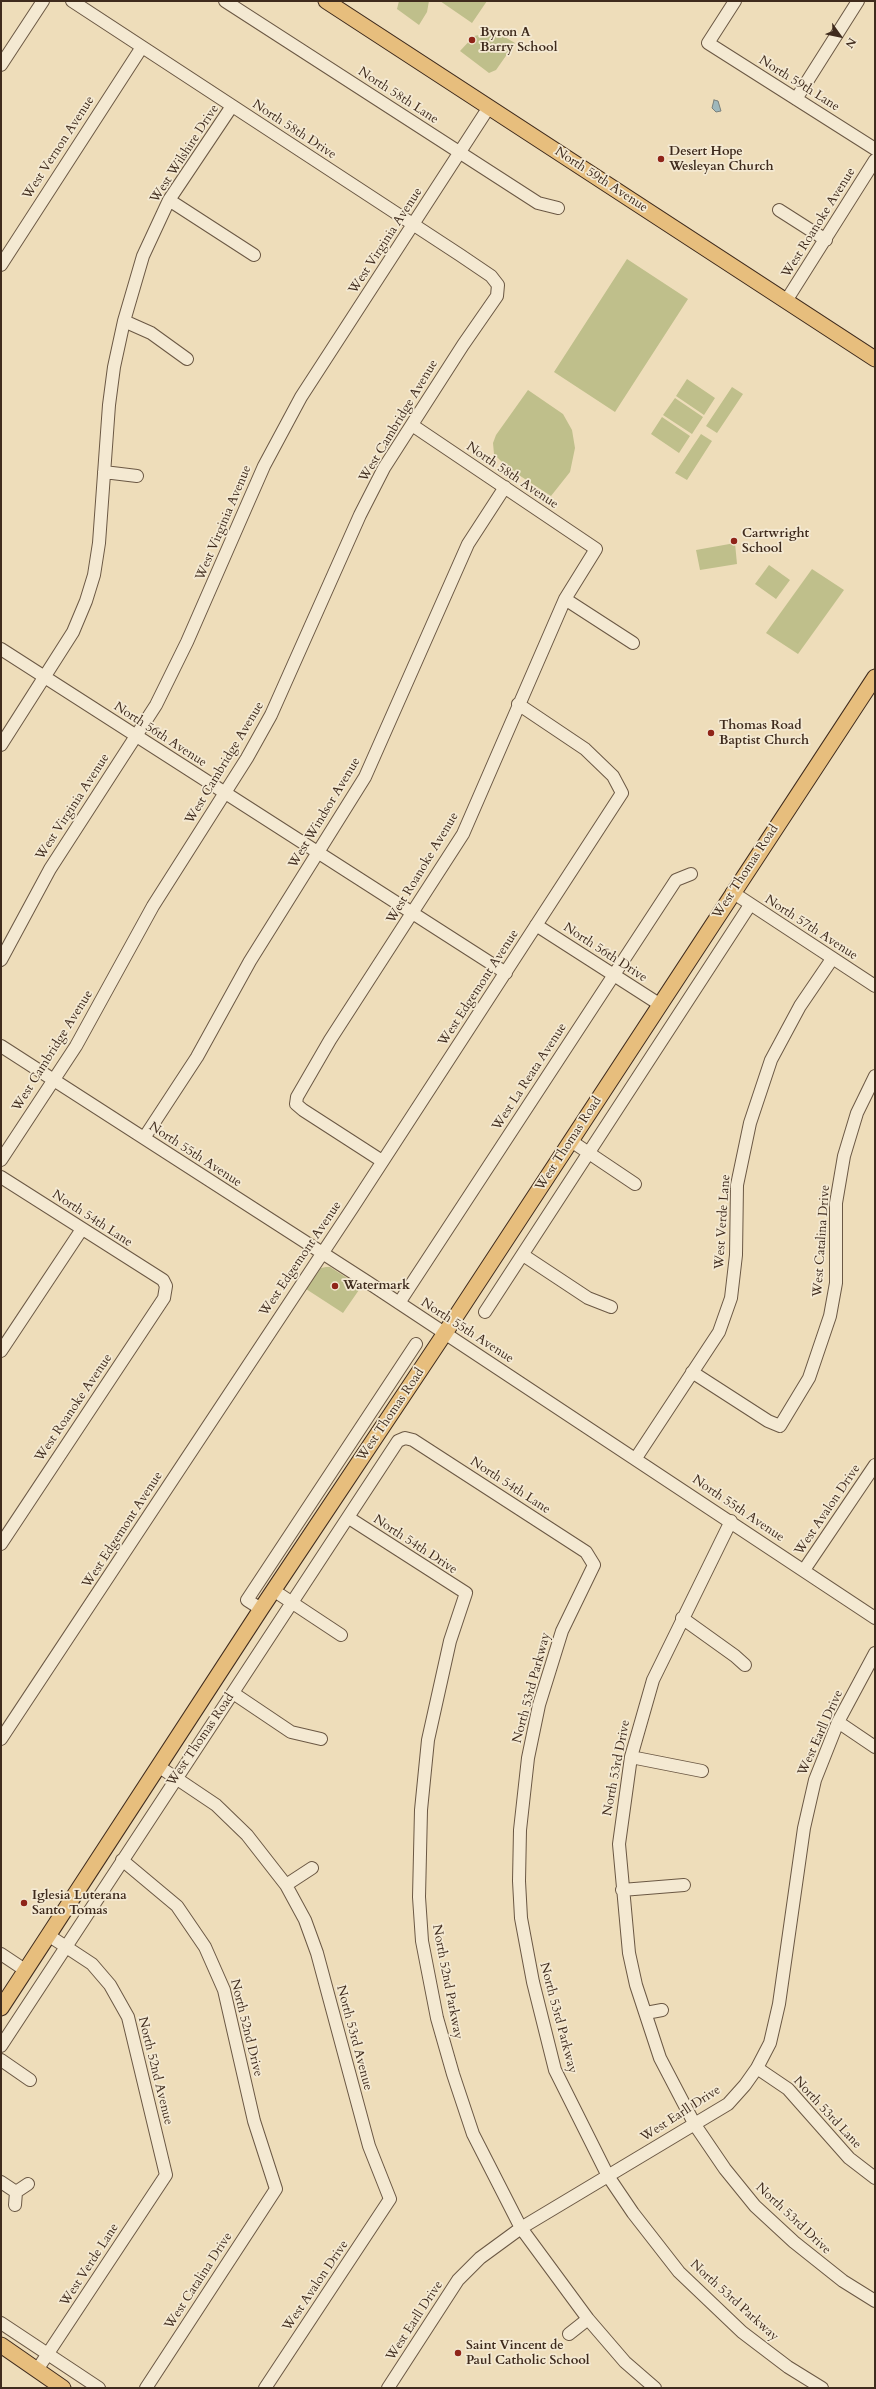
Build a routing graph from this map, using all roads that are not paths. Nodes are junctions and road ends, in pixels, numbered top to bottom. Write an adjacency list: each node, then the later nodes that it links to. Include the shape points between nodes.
1 (43, 1): 8 (street)
2 (72, 1): 7 (street, North 58th Drive)
3 (225, 1): 13 (street, North 58th Lane)
4 (326, 1): 11 (main road, North 59th Avenue)
5 (735, 1): 9 (street, North 59th Lane, via 708,43)
6 (858, 1): 9 (street)
7 (142, 47): 10 (street, North 58th Drive); 21 (street, West Vernon Avenue)
8 (1, 65)
9 (796, 99): 12 (street, North 59th Lane)
10 (232, 106): 15 (street, West Wilshire Drive); 18 (street, North 58th Drive)
11 (489, 107): 13 (street, West Virginia Avenue); 23 (main road, North 59th Avenue)
12 (875, 149)
13 (460, 152): 16 (street, North 58th Lane, via 538,204); 18 (street, West Virginia Avenue)
14 (875, 160): 19 (street, West Roanoke Avenue)
15 (169, 200): 20 (street); 24 (street, West Wilshire Drive, via 144,256)
16 (558, 208)
17 (779, 210): 19 (street)
18 (413, 225): 22 (street, North 58th Drive, via 491,276); 38 (street, West Virginia Avenue, via 301,397 268,459 170,678)
19 (826, 240): 23 (street, West Roanoke Avenue)
20 (254, 254)
21 (1, 265)
22 (498, 286): 27 (street, West Cambridge Avenue, via 497,296)
23 (786, 301): 26 (main road, North 59th Avenue)
24 (124, 321): 25 (street, via 151,333); 28 (street, West Wilshire Drive, via 108,406)
25 (187, 359)
26 (875, 359)
27 (412, 425): 30 (street, North 58th Avenue); 40 (street, West Cambridge Avenue, via 384,468 360,515 272,715)
28 (104, 472): 29 (street); 35 (street, West Wilshire Drive, via 94,575 73,632)
29 (137, 476)
30 (505, 488): 31 (street, North 58th Avenue); 41 (street, West Windsor Avenue, via 468,544 365,777)
31 (596, 549): 32 (street, West Roanoke Avenue)
32 (565, 599): 33 (street); 37 (street, West Roanoke Avenue)
33 (632, 643)
34 (1, 649): 35 (street, North 56th Avenue)
35 (44, 677): 38 (street, North 56th Avenue); 39 (street, West Wilshire Drive)
36 (875, 677): 43 (main road, West Thomas Road)
37 (518, 704): 45 (street, West Roanoke Avenue, via 463,834); 46 (street, West Edgemont Avenue, via 585,749 613,776 622,793)
38 (136, 736): 40 (street, North 56th Avenue); 48 (street, West Virginia Avenue, via 50,869)
39 (1, 745)
40 (226, 794): 41 (street, North 56th Avenue); 55 (street, West Cambridge Avenue, via 153,906 98,1007)
41 (319, 853): 45 (street, North 56th Avenue); 56 (street, West Windsor Avenue, via 242,974 197,1057)
42 (691, 874): 50 (street, West La Reata Avenue, via 676,880)
43 (732, 892): 44 (street, North 57th Avenue); 52 (main road, West Thomas Road)
44 (750, 905): 47 (street, North 57th Avenue); 58 (street, West Thomas Road)
45 (413, 914): 49 (street, North 56th Avenue); 60 (street, West Roanoke Avenue, via 330,1040 297,1097 296,1104)
46 (536, 925): 49 (street, West Edgemont Avenue); 50 (street, North 56th Drive)
47 (832, 958): 51 (street, North 57th Avenue); 73 (street, West Verde Lane, via 800,1006 771,1060 750,1123 737,1185 736,1255 731,1298 719,1332)
48 (1, 960)
49 (506, 973): 60 (street, West Edgemont Avenue)
50 (614, 975): 52 (street, North 56th Drive); 67 (street, West La Reata Avenue)
51 (875, 986)
52 (659, 1004): 57 (main road, West Thomas Road)
53 (1, 1046): 55 (street, North 55th Avenue)
54 (875, 1076): 73 (street, West Catalina Drive, via 857,1113 844,1156 836,1203 836,1283 830,1316 809,1378 780,1426 768,1421)
55 (54, 1080): 56 (street, North 55th Avenue); 59 (street, West Cambridge Avenue)
56 (144, 1138): 64 (street, North 55th Avenue)
57 (571, 1141): 58 (street); 70 (main road, West Thomas Road)
58 (589, 1153): 62 (street); 65 (street, West Thomas Road)
59 (1, 1160)
60 (382, 1161): 64 (street, West Edgemont Avenue)
61 (1, 1177): 63 (street, North 54th Lane)
62 (635, 1184)
63 (82, 1229): 66 (street, North 54th Lane, via 163,1280); 72 (street)
64 (322, 1253): 67 (street, North 55th Avenue); 95 (street, West Edgemont Avenue)
65 (523, 1255): 68 (street, via 588,1298); 69 (street, West Thomas Road)
66 (166, 1286): 81 (street, West Roanoke Avenue, via 164,1298)
67 (399, 1303): 70 (street, North 55th Avenue)
68 (611, 1307)
69 (485, 1312)
70 (445, 1333): 75 (main road, West Thomas Road); 77 (street, North 55th Avenue)
71 (416, 1344): 74 (street, West Thomas Road)
72 (1, 1351)
73 (692, 1372): 77 (street, West Verde Lane)
74 (388, 1386): 75 (street); 87 (street, West Thomas Road, via 247,1600)
75 (403, 1396): 84 (main road, West Thomas Road)
76 (405, 1438): 79 (street, West Thomas Road, via 398,1441); 82 (street, North 54th Lane, via 413,1440 586,1552)
77 (636, 1458): 80 (street, North 55th Avenue)
78 (875, 1465): 83 (street, West Avalon Drive)
79 (349, 1518): 85 (street, North 54th Drive); 86 (street, West Thomas Road)
80 (731, 1521): 83 (street, North 55th Avenue); 88 (street, North 53rd Drive)
81 (1, 1544)
82 (594, 1565): 120 (street, North 53rd Parkway, via 562,1630 539,1706 528,1758 520,1830 519,1881 521,1918 531,1975 555,2070)
83 (804, 1570): 89 (street, North 55th Avenue)
84 (273, 1590): 86 (street); 87 (main road, West Thomas Road)
85 (466, 1593): 128 (street, North 52nd Parkway, via 450,1641 428,1740 421,1810 419,1897 422,1941 437,2018 471,2127)
86 (292, 1603): 90 (street); 93 (street, West Thomas Road)
87 (260, 1609): 99 (main road, West Thomas Road)
88 (682, 1618): 92 (street); 98 (street, North 53rd Drive, via 653,1680)
89 (875, 1618)
90 (341, 1635)
91 (875, 1653): 94 (street, West Earll Drive)
92 (745, 1665)
93 (233, 1693): 96 (street, via 291,1732); 101 (street, West Thomas Road)
94 (838, 1722): 97 (street); 116 (street, West Earll Drive, via 815,1780 804,1828 779,2004 770,2043)
95 (1, 1739)
96 (320, 1739)
97 (875, 1747)
98 (631, 1757): 100 (street); 106 (street, North 53rd Drive, via 619,1844)
99 (158, 1766): 101 (street, North 53rd Avenue); 107 (main road, West Thomas Road)
100 (702, 1771)
101 (176, 1777): 102 (street, West Thomas Road); 104 (street, North 53rd Avenue, via 216,1805 247,1835)
102 (122, 1860): 108 (street, West Thomas Road); 124 (street, North 52nd Drive, via 178,1906 205,1947 224,1990 254,2121)
103 (312, 1868): 104 (street)
104 (286, 1885): 126 (street, North 53rd Avenue, via 305,1920 317,1953 369,2146)
105 (684, 1885): 106 (street)
106 (622, 1890): 113 (street, North 53rd Drive, via 628,1953)
107 (48, 1935): 108 (street, North 52nd Avenue); 110 (main road, West Thomas Road)
108 (65, 1946): 114 (street, West Thomas Road); 119 (street, North 52nd Avenue, via 92,1964 110,1985 128,2016)
109 (1, 1954): 110 (street)
110 (25, 1970): 111 (main road, West Thomas Road)
111 (1, 2008)
112 (662, 2010): 113 (street)
113 (646, 2013): 118 (street, North 53rd Drive, via 660,2058)
114 (1, 2046)
115 (1, 2060): 117 (street)
116 (757, 2068): 118 (street, West Earll Drive, via 728,2104); 121 (street, North 53rd Lane, via 788,2088 849,2158)
117 (30, 2080)
118 (695, 2125): 120 (street, West Earll Drive); 129 (street, North 53rd Drive, via 725,2169 755,2206 843,2282)
119 (166, 2175): 134 (street, West Verde Lane)
120 (608, 2176): 128 (street, West Earll Drive); 142 (street, North 53rd Parkway, via 679,2272 742,2332 788,2367)
121 (875, 2178)
122 (1, 2182): 125 (street)
123 (28, 2184): 125 (street)
124 (276, 2189): 138 (street, West Catalina Drive)
125 (16, 2192): 127 (street)
126 (390, 2199): 139 (street, West Avalon Drive)
127 (15, 2205)
128 (521, 2228): 130 (street, North 52nd Parkway); 140 (street, West Earll Drive, via 480,2258 458,2280)
129 (875, 2301)
130 (588, 2319): 132 (street); 141 (street, North 52nd Parkway, via 625,2362)
131 (1, 2323): 134 (street)
132 (568, 2334)
133 (1, 2345): 135 (main road)
134 (48, 2354): 135 (street, West Verde Lane); 137 (street)
135 (37, 2370): 136 (main road)
136 (63, 2388)
137 (99, 2388)
138 (146, 2388)
139 (265, 2388)
140 (388, 2388)
141 (655, 2388)
142 (822, 2388)

